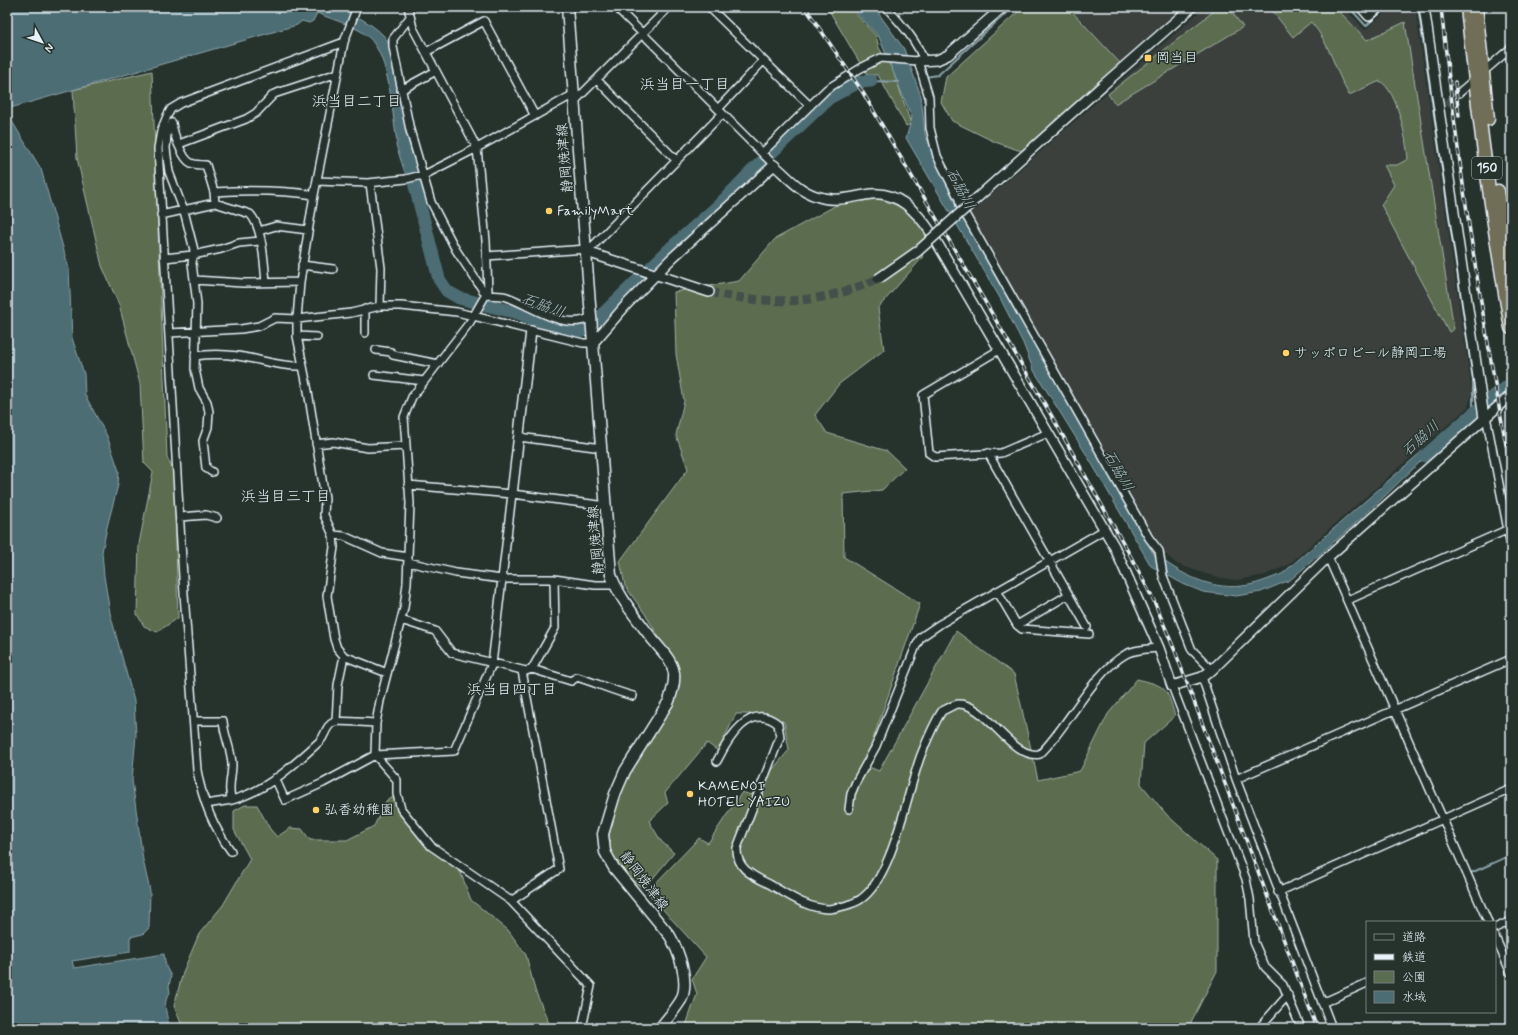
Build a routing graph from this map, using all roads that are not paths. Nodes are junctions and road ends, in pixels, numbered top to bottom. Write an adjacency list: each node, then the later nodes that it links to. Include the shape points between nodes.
1 (567, 7): 28 (main road, 静岡焼津線)
2 (616, 7): 16 (street)
3 (669, 7): 16 (street)
4 (709, 7): 20 (street)
5 (886, 7): 21 (street, via 912,36 919,47)
6 (1003, 7): 21 (street, via 948,55 937,60)
7 (1192, 7): 59 (street, bridge, via 918,251)
8 (1361, 7): 9 (street, via 1369,16)
9 (1379, 7)
10 (1424, 7): 86 (street, via 1442,106)
11 (1467, 7): 24 (highway, 150)
12 (1476, 7): 24 (highway, 150)
13 (410, 8): 15 (street)
14 (355, 9): 17 (street)
15 (410, 18): 19 (street, via 412,28); 26 (street, via 393,39)
16 (642, 34): 25 (street); 31 (street)
17 (344, 42): 23 (street); 30 (street, via 198,95)
18 (1511, 48): 24 (street)
19 (426, 52): 22 (street); 32 (street, via 484,21)
20 (763, 61): 29 (street); 31 (street)
21 (921, 61): 29 (street, via 881,58 827,89); 119 (street, via 921,72 929,97 930,128 935,149 960,205 1145,531 1159,551 1163,576 1192,650)
22 (436, 71): 26 (street); 35 (street)
23 (338, 73): 34 (street, via 274,94 256,113 246,119); 40 (street)
24 (1479, 76): 27 (street); 46 (highway, 150); 70 (highway, 150, via 1499,260)
25 (597, 80): 28 (street); 37 (street)
26 (402, 90): 39 (street)
27 (1459, 93)
28 (574, 97): 32 (street); 51 (main road, 静岡焼津線)
29 (810, 106): 36 (street)
30 (171, 109): 33 (street); 47 (street, via 161,131 158,148)
31 (720, 112): 36 (street); 37 (street)
32 (535, 116): 35 (street)
33 (172, 123): 34 (street, via 173,135); 45 (street, via 167,133 167,157 169,172)
34 (179, 144): 42 (street, via 187,161 206,165)
35 (477, 148): 39 (street); 53 (street)
36 (762, 153): 38 (street)
37 (677, 161): 51 (street)
38 (774, 165): 58 (street); 79 (street, via 795,184 816,196 838,200 880,194 912,209 932,234)
39 (422, 175): 41 (street); 64 (street, via 441,222)
40 (317, 181): 41 (street); 43 (street)
41 (370, 183): 65 (street, via 381,268)
42 (214, 192): 43 (street, via 286,191); 44 (street)
43 (314, 195): 48 (street)
44 (215, 203): 45 (street); 49 (street, via 250,214 255,219)
45 (183, 209): 47 (street); 52 (street, via 194,250)
46 (1507, 213): 57 (highway, 150)
47 (161, 215): 54 (street)
48 (308, 230): 49 (street, via 276,226); 55 (street)
49 (259, 231): 50 (street)
50 (260, 241): 52 (street, via 239,243); 61 (street)
51 (587, 250): 53 (street); 58 (street); 68 (main road, 静岡焼津線)
52 (193, 255): 54 (street); 60 (street)
53 (486, 256): 64 (street)
54 (164, 258): 73 (street)
55 (302, 265): 56 (street); 62 (street)
56 (333, 269)
57 (1511, 273)
58 (654, 274): 63 (street); 77 (street)
59 (878, 279)
60 (194, 280): 61 (street); 72 (street, via 197,304)
61 (266, 282): 62 (street)
62 (300, 282): 69 (street)
63 (708, 292)
64 (486, 295): 67 (street); 68 (street, via 508,297 536,311 575,322)
65 (380, 306): 66 (street); 67 (street, via 439,310)
66 (365, 309): 69 (street); 74 (street)
67 (473, 317): 71 (street); 81 (street)
68 (592, 318): 77 (main road, 静岡焼津線)
69 (297, 319): 72 (street, via 274,318 259,326); 75 (street)
70 (1511, 328)
71 (531, 330): 77 (street, via 582,343); 88 (street)
72 (196, 332): 73 (street); 80 (street)
73 (169, 333): 97 (street)
74 (365, 333)
75 (297, 336): 76 (street); 82 (street)
76 (317, 337)
77 (593, 339): 91 (main road, 静岡焼津線)
78 (376, 350): 81 (street)
79 (999, 350): 87 (street); 92 (street, via 923,395 929,453 935,457)
80 (195, 356): 82 (street, via 224,354 288,367); 93 (street, via 195,369 209,412 208,427 203,441 206,468)
81 (438, 364): 84 (street)
82 (302, 366): 89 (street)
83 (374, 375): 84 (street)
84 (424, 381): 90 (street, via 407,405 403,425)
85 (1511, 395): 86 (street)
86 (1485, 417): 99 (street); 103 (street)
87 (1048, 433): 92 (street, via 1001,453); 100 (street)
88 (519, 437): 91 (street); 95 (street)
89 (316, 444): 90 (street, via 333,442 368,448); 101 (street, via 325,498 324,515)
90 (405, 446): 94 (street)
91 (602, 448): 96 (main road, 静岡焼津線)
92 (988, 453): 105 (street)
93 (212, 472)
94 (408, 485): 95 (street); 104 (street)
95 (512, 494): 96 (street); 106 (street)
96 (607, 506): 108 (main road, 静岡焼津線)
97 (180, 517): 98 (street, via 206,515); 126 (street)
98 (217, 518)
99 (1509, 528): 102 (street); 111 (street)
100 (1104, 530): 105 (street); 114 (street, via 1114,546)
101 (333, 535): 104 (street, via 344,536 382,553); 115 (street, via 334,547 327,596 334,639)
102 (1511, 546)
103 (1328, 557): 111 (street); 119 (street)
104 (408, 560): 106 (street, via 456,573); 112 (street)
105 (1049, 561): 109 (street); 110 (street)
106 (502, 579): 107 (street); 117 (street)
107 (554, 579): 108 (street); 118 (street, via 555,628)
108 (615, 585): 151 (main road, 静岡焼津線, via 670,661 674,674 669,701 625,771 603,834 605,852 614,868 670,936 677,949 684,980 682,998)
109 (997, 591): 113 (street); 136 (street, via 921,637 876,746 856,782)
110 (1068, 595): 113 (street); 113 (street, via 1088,630 1022,629)
111 (1348, 600): 125 (street)
112 (401, 620): 117 (street, via 435,631 452,653); 121 (street)
113 (1017, 624)
114 (1159, 648): 123 (street); 130 (street, via 1128,653 1119,659 1092,687 1054,741 1040,754 1028,754 1020,749 968,707 959,704 942,712 922,754 897,838 884,866 862,899 852,904 829,909 806,904 740,866 736,856 737,848 780,738 778,724 772,719 760,717 749,720 726,744)
115 (344, 656): 121 (street); 127 (street, via 338,685)
116 (1511, 659): 125 (street)
117 (492, 664): 120 (street); 129 (street, via 454,752)
118 (532, 668): 120 (street); 124 (street, via 571,681 577,677)
119 (1212, 670): 122 (street)
120 (522, 671): 140 (street, via 559,869)
121 (387, 673): 128 (street)
122 (1202, 677): 123 (street); 132 (street)
123 (1172, 686): 147 (street, via 1246,879 1254,942 1265,967 1283,985)
124 (634, 696)
125 (1395, 710): 132 (street); 137 (street)
126 (195, 721): 134 (street, via 223,722 232,763); 135 (street, via 197,770)
127 (336, 721): 128 (street); 131 (street, via 329,725 322,740)
128 (376, 723): 129 (street)
129 (375, 755): 131 (street, via 285,800); 140 (street, via 397,780 401,809 431,846)
130 (717, 761)
131 (275, 778): 134 (street, via 264,788)
132 (1236, 779): 139 (street)
133 (1511, 789): 137 (street)
134 (232, 800): 135 (street)
135 (206, 804): 138 (street, via 215,826)
136 (849, 809)
137 (1443, 820): 139 (street); 141 (street)
138 (231, 851)
139 (1278, 892): 148 (street)
140 (511, 901): 150 (street, via 591,986)
141 (1488, 921)
142 (1511, 921): 143 (street)
143 (1496, 928)
144 (1496, 939): 145 (street)
145 (1511, 972)
146 (1366, 983): 148 (street)
147 (1288, 996): 149 (street); 152 (street)
148 (1322, 1003): 153 (street)
149 (1262, 1027)
150 (582, 1028)
151 (660, 1028)
152 (1301, 1028)
153 (1332, 1028)

